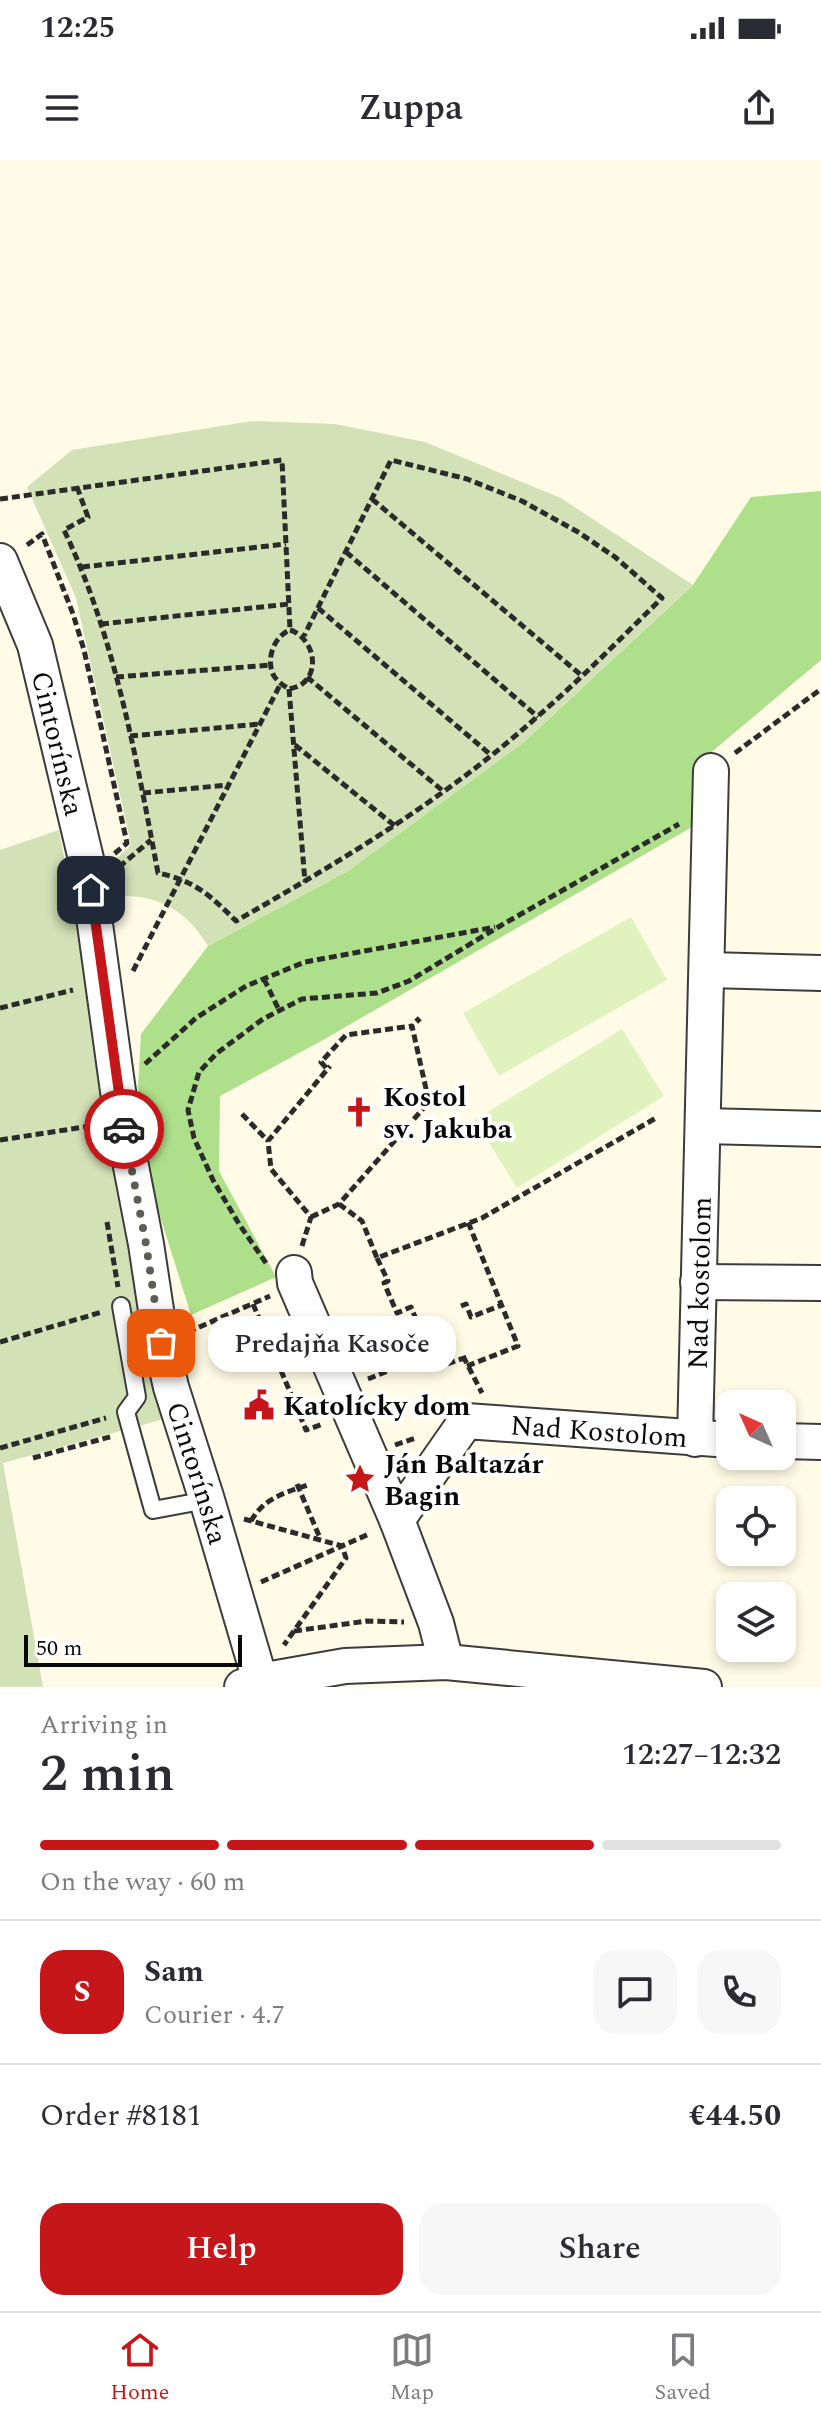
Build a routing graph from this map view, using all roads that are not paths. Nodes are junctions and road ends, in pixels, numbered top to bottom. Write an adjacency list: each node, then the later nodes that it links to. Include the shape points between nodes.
1 (11, 557): 15 (street, Cintorínska, via 86,859 122,1120 161,1343)
2 (711, 771): 3 (street, Nad kostolom)
3 (708, 970): 4 (street); 5 (street, Nad kostolom)
4 (821, 973)
5 (703, 1126): 6 (street); 8 (street, Nad kostolom)
6 (821, 1129)
7 (280, 1279): 16 (street, via 295,1283 347,1403)
8 (698, 1282): 9 (street); 11 (street, Nad kostolom)
9 (821, 1283)
10 (121, 1306): 15 (lane, via 137,1397 126,1412 153,1510)
11 (695, 1439): 12 (street, Nad Kostolom); 16 (street, Nad Kostolom, via 476,1411)
12 (716, 1440)
13 (796, 1441): 14 (street)
14 (821, 1442)
15 (207, 1500): 18 (street, Cintorínska)
16 (385, 1526): 17 (street, via 436,1623)
17 (446, 1662): 18 (street, via 345,1666); 19 (street)
18 (255, 1685)
19 (704, 1687)

